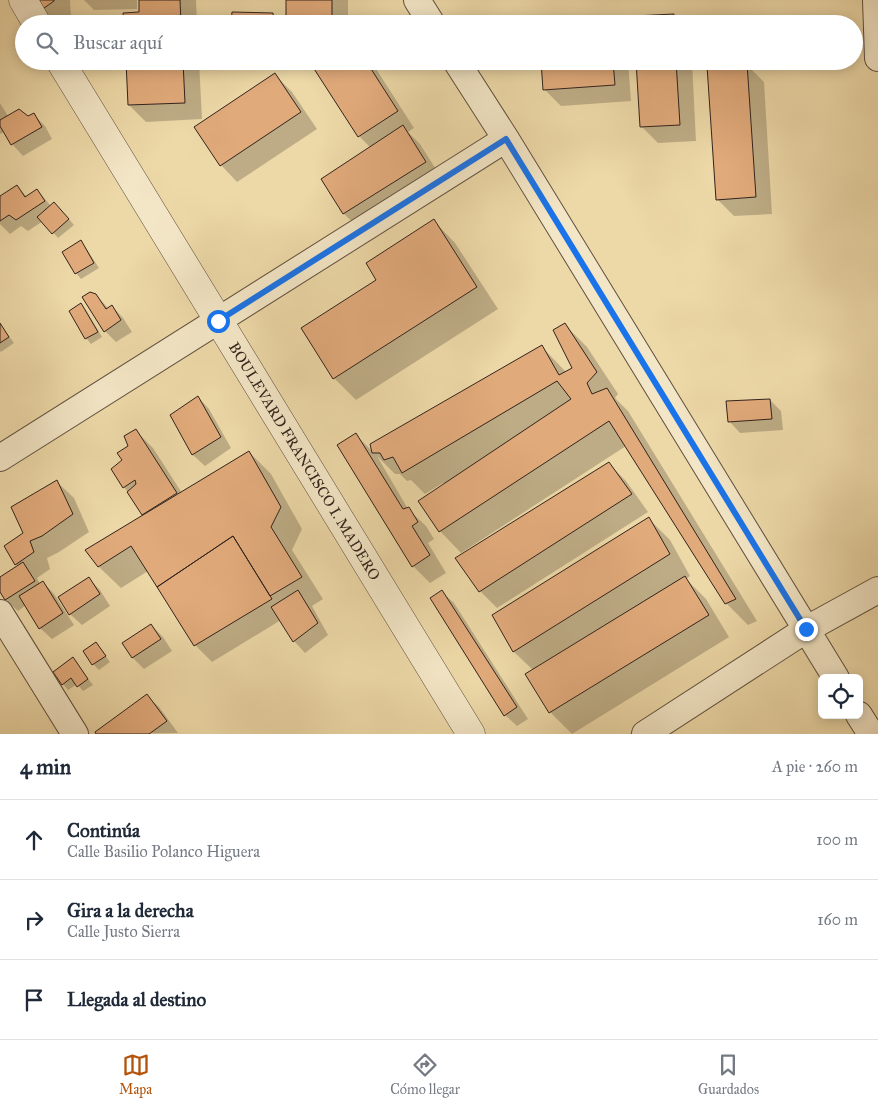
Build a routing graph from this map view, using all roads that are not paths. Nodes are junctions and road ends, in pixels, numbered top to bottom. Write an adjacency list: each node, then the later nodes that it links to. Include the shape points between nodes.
1 (23, 0): 4 (street)
2 (417, 0): 5 (street)
3 (876, 0): 6 (street)
4 (32, 15)
5 (426, 15)
6 (878, 58)
7 (65, 70): 10 (street, BOULEVARD FRANCISCO I. MADERO)
8 (462, 70): 9 (street)
9 (506, 139): 10 (street); 14 (street)
10 (218, 321): 11 (street); 18 (street, BOULEVARD FRANCISCO I. MADERO)
11 (0, 458)
12 (878, 590): 14 (street)
13 (0, 612): 17 (street)
14 (806, 629): 15 (street); 19 (street)
15 (834, 674)
16 (862, 719): 20 (street)
17 (75, 734)
18 (471, 734)
19 (645, 734)
20 (871, 734)

